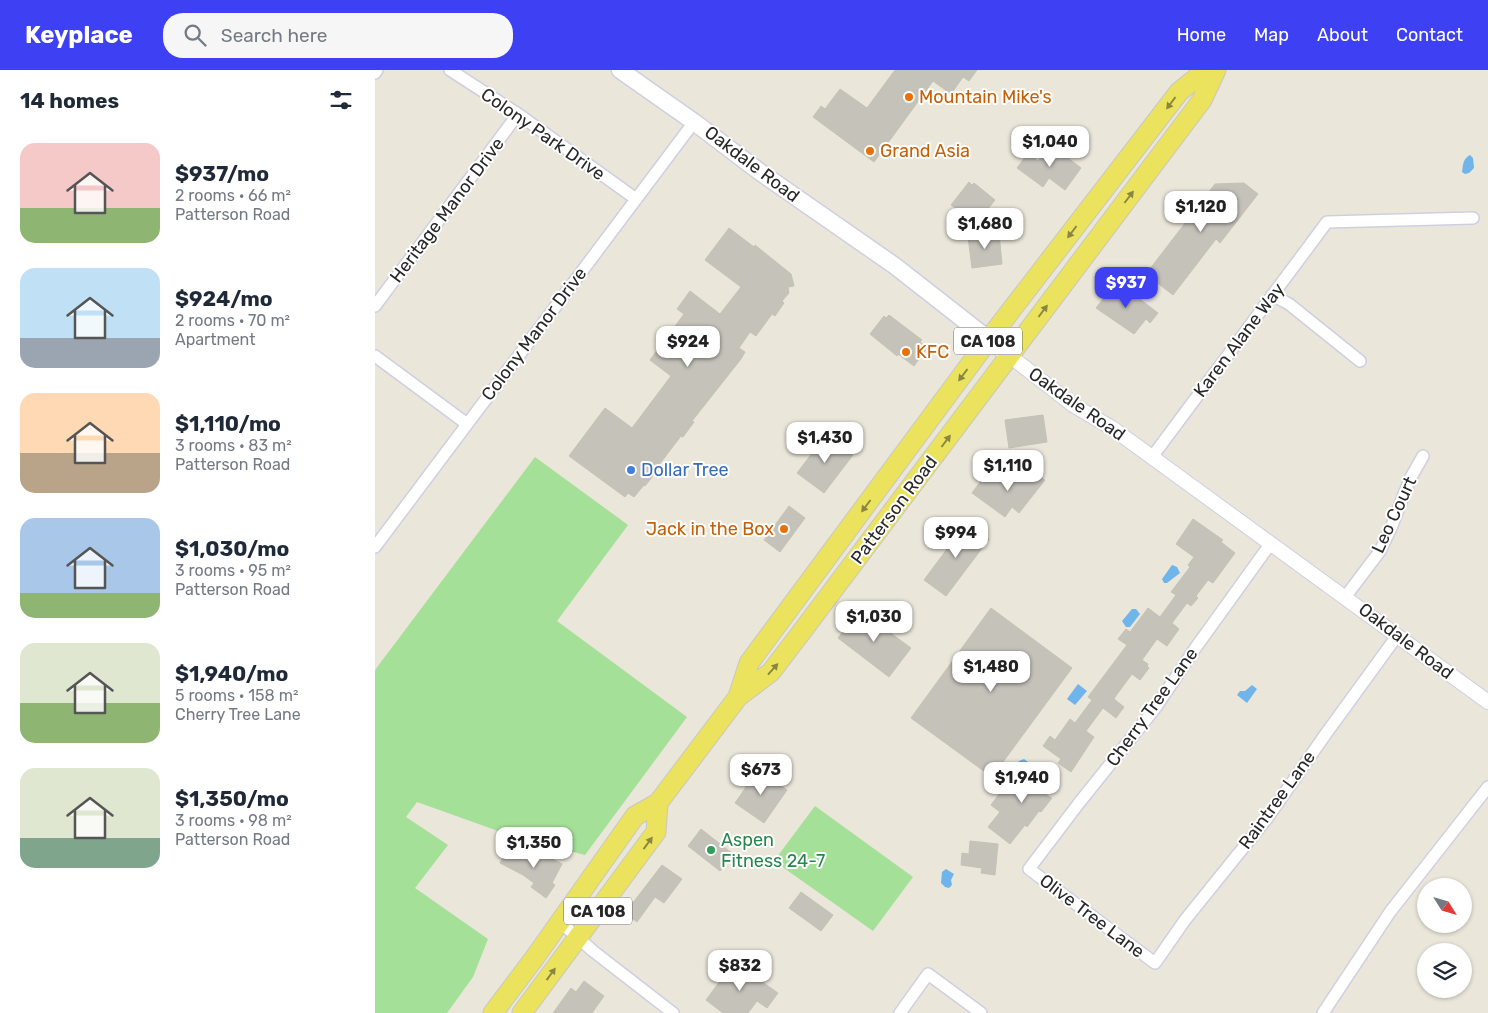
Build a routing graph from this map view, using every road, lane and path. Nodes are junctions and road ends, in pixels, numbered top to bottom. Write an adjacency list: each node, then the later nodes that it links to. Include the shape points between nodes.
1 (377, 70): 6 (street)
2 (450, 70): 7 (street, Colony Park Drive)
3 (620, 70): 8 (main road, Oakdale Road)
4 (1206, 70): 13 (main road, Patterson Road / CA 108, one-way to 13, via 1179,92)
5 (1215, 70): 15 (main road, Patterson Road / CA 108, one-way to 5, via 1202,100)
6 (375, 73)
7 (518, 114): 9 (street, Colony Park Drive); 12 (street, Heritage Manor Drive)
8 (694, 122): 9 (street, Colony Manor Drive); 13 (main road, Oakdale Road, via 895,266)
9 (636, 199): 17 (street, Colony Manor Drive)
10 (1473, 218): 11 (street, Karen Alane Way, via 1327,222)
11 (1272, 295): 16 (street, via 1289,304); 19 (street, Karen Alane Way)
12 (375, 306)
13 (989, 339): 15 (main road, Oakdale Road); 24 (main road, Patterson Road / CA 108, one-way to 24, via 749,663)
14 (375, 356): 17 (street)
15 (1009, 356): 19 (street, Oakdale Road, via 1073,405); 24 (main road, Patterson Road / CA 108, one-way to 15, via 771,672)
16 (1359, 361)
17 (467, 424): 21 (street, Colony Manor Drive)
18 (1423, 456): 22 (street, Leo Court, via 1410,479 1381,551)
19 (1152, 457): 20 (street, Oakdale Road)
20 (1271, 543): 22 (street, Oakdale Road); 28 (street, Cherry Tree Lane, via 1156,707)
21 (375, 547)
22 (1345, 596): 23 (street, Oakdale Road)
23 (1397, 636): 25 (street, Oakdale Road); 31 (street, Raintree Lane, via 1268,817 1185,920)
24 (738, 697): 27 (main road, Patterson Road / CA 108)
25 (1488, 702)
26 (1488, 786): 37 (street, via 1390,912)
27 (658, 803): 29 (main road, Patterson Road / CA 108, via 635,816); 30 (main road, CA 108, one-way to 27, via 656,832)
28 (1029, 869): 31 (street, Olive Tree Lane)
29 (560, 922): 30 (street); 32 (main road, Patterson Road / CA 108)
30 (577, 938): 33 (main road, CA 108, one-way to 30); 34 (street)
31 (1155, 963)
32 (493, 1013)
33 (522, 1013)
34 (673, 1013)
35 (900, 1013): 36 (street, via 927,974)
36 (981, 1013)
37 (1323, 1013)

